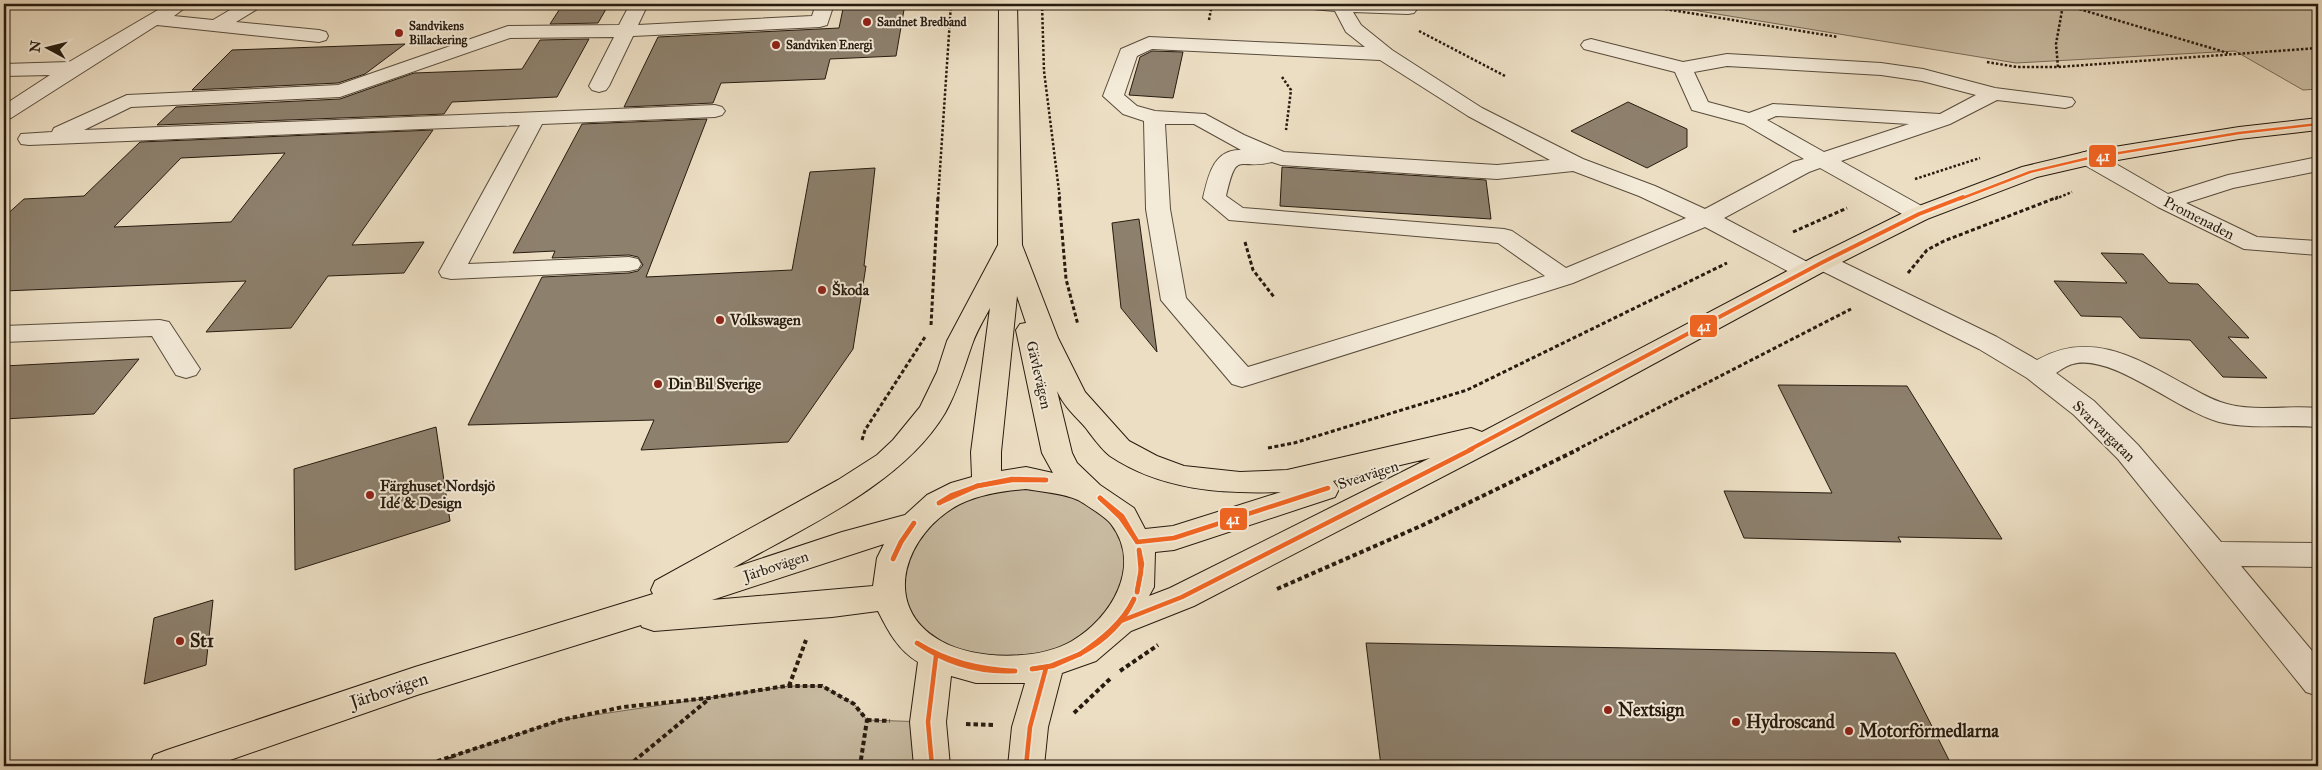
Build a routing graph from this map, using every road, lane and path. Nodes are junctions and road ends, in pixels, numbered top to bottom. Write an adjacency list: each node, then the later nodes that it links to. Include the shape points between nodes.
1 (181, 4): 13 (street)
2 (253, 4): 14 (street)
3 (639, 4): 15 (street)
4 (825, 4): 15 (street, via 820,21)
5 (951, 4): 58 (path)
6 (1008, 4): 50 (main road, Gävlevägen)
7 (1042, 4): 59 (path, via 1044,71 1066,280)
8 (1307, 4): 11 (street)
9 (1634, 4): 17 (path)
10 (2063, 4): 21 (path); 23 (path, via 2056,44)
11 (1341, 5): 12 (street); 20 (street, Svarvargatan, via 1353,28)
12 (1408, 9): 28 (path, via 1414,29)
13 (153, 19): 14 (street); 24 (street)
14 (217, 25): 16 (street)
15 (626, 31): 29 (street); 40 (street, via 508,32 340,91 127,101)
16 (319, 36)
17 (1840, 38)
18 (1591, 45): 25 (street)
19 (2318, 48): 21 (path)
20 (1385, 54): 34 (street, via 1149,43 1128,52 1113,96 1130,110); 44 (street, Svarvargatan, via 1475,112)
21 (2232, 54): 23 (path)
22 (1978, 61): 23 (path, via 2017,67)
23 (2058, 67)
24 (72, 68): 26 (street); 33 (street)
25 (1683, 68): 30 (street, via 1727,60 1881,69 1923,74); 36 (street, via 1699,106)
26 (4, 70)
27 (1281, 76): 41 (path, via 1291,90)
28 (1505, 76)
29 (599, 86)
30 (1994, 94): 31 (street); 37 (street)
31 (2065, 102)
32 (715, 111): 35 (street)
33 (4, 114)
34 (1154, 117): 41 (street, via 1198,118 1236,140); 55 (street, via 1158,209 1174,300 1242,378)
35 (534, 119): 40 (street); 53 (street, via 451,272)
36 (1751, 120): 37 (street, via 1773,110); 43 (street)
37 (1942, 120): 43 (street)
38 (2318, 124): 42 (main road, Sveavägen, via 2239,133)
39 (4, 131): 40 (street, via 40,130 29,139)
40 (51, 138)
41 (1281, 158): 44 (street, via 1497,172); 48 (street, via 1236,156 1221,168 1214,198)
42 (2089, 158): 46 (street, Promenaden); 47 (main road, Sveavägen, via 2030,172)
43 (1825, 160): 47 (street); 49 (street, via 1801,167)
44 (1575, 164): 49 (street, Svarvargatan)
45 (2318, 164): 46 (street, via 2228,182)
46 (2166, 202): 51 (street, Promenaden, via 2252,244)
47 (1919, 214): 54 (main road, Sveavägen)
48 (1237, 216): 55 (street, via 1504,236); 57 (path, via 1252,270)
49 (1706, 218): 54 (street, Svarvargatan); 55 (street)
50 (1010, 245): 65 (main road, via 1045,338 1073,396 1119,448 1180,476 1240,483 1287,481); 66 (main road, via 960,341 951,372 932,411); 67 (main road, Gävlevägen, via 986,452); 68 (main road, Gävlevägen, via 1057,453 1066,470)
51 (2318, 248)
52 (1927, 250): 56 (path, via 1905,277)
53 (628, 264)
54 (1815, 267): 56 (street, Svarvargatan); 65 (main road, Sveavägen)
55 (1564, 278)
56 (1884, 292): 63 (street, Svarvargatan, via 1988,343); 73 (path, via 1508,484 1364,552)
57 (1274, 297)
58 (930, 328)
59 (1079, 330)
60 (4, 334): 62 (street, via 160,328)
61 (926, 336): 66 (path, via 862,435 862,442 867,448)
62 (186, 369)
63 (2037, 372): 64 (street, via 2069,355 2085,354 2144,374 2188,399 2220,412 2247,416); 71 (street, Svarvargatan, via 2084,408 2128,452)
64 (2318, 417)
65 (1511, 429): 70 (main road, Sveavägen, via 1174,538); 76 (main road, Sveavägen, via 1182,597)
66 (887, 462): 75 (main road, via 849,488)
67 (986, 482): 68 (main road, Gävlevägen, via 1026,478 1049,480); 69 (main road, Gävlevägen, via 950,496)
68 (1090, 492): 70 (main road, Gävlevägen, via 1124,518)
69 (913, 524): 74 (main road, Gävlevägen, via 893,556); 75 (main road, Järbovägen, via 842,544)
70 (1137, 542): 76 (main road, Gävlevägen, via 1142,563 1141,579 1131,607)
71 (2213, 554): 72 (street); 80 (street, Svarvargatan)
72 (2318, 555)
73 (1273, 590)
74 (888, 597): 75 (main road, Järbovägen); 78 (main road, Gävlevägen, via 901,626 916,643)
75 (612, 621): 84 (main road, Järbovägen, via 415,681)
76 (1121, 621): 79 (main road, Gävlevägen, via 1093,647)
77 (1163, 641): 82 (path, via 1119,671)
78 (936, 656): 79 (main road, Gävlevägen, via 988,671); 89 (main road, via 928,722)
79 (1046, 668): 90 (main road, via 1030,727)
80 (2318, 682)
81 (709, 698): 83 (path, via 623,708 561,720); 87 (path); 88 (path, via 786,686 822,686 854,704 867,720)
82 (1073, 714)
83 (450, 757): 85 (path); 86 (path)
84 (167, 766)
85 (423, 766)
86 (449, 766)
87 (628, 766)
88 (860, 766)
89 (932, 766)
90 (1026, 766)

